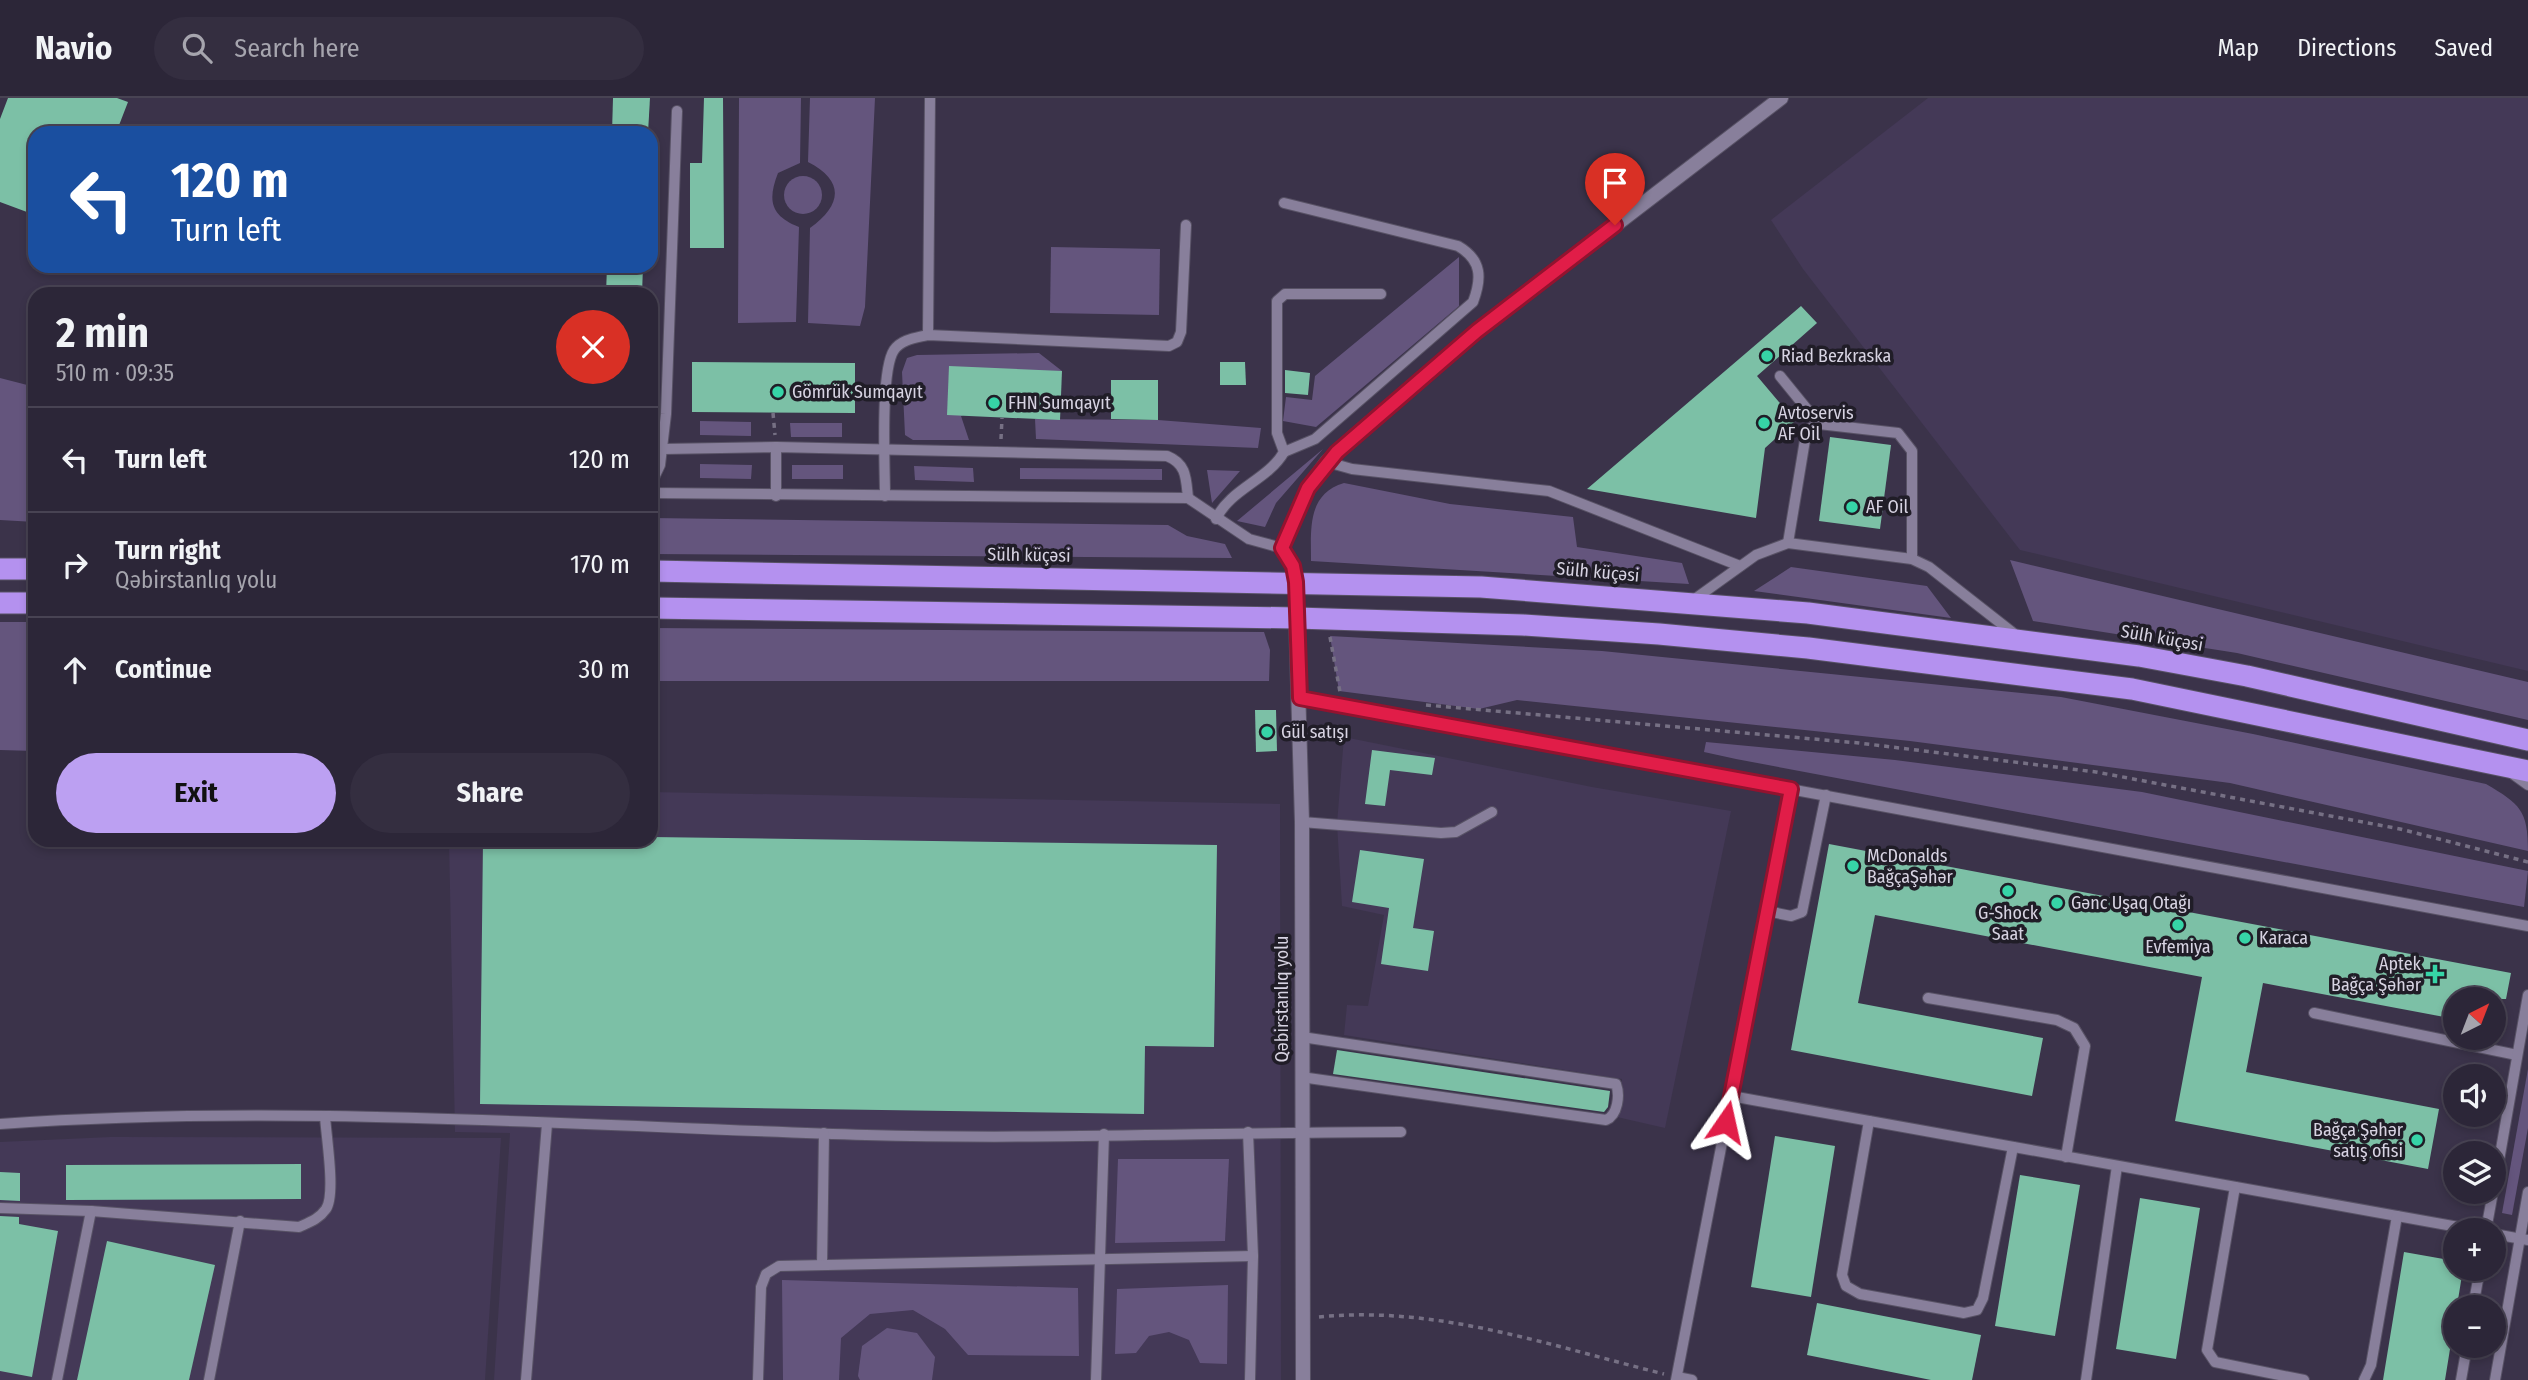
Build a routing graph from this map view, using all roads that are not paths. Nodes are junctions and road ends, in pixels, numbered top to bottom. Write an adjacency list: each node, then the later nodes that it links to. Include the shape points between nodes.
1 (930, 98): 7 (lane)
2 (1781, 98): 14 (street, via 1477,331)
3 (677, 111): 11 (lane)
4 (1284, 203): 13 (lane, via 1458,246 1479,269 1480,284 1473,302 1315,439)
5 (1186, 225): 7 (lane, via 1181,332 1169,346)
6 (1381, 294): 13 (lane, via 1285,294 1277,302 1277,433)
7 (928, 335): 12 (lane, via 906,340 889,360)
8 (1780, 376): 9 (lane)
9 (1819, 424): 21 (lane, via 1809,429 1805,440); 23 (lane, via 1898,433 1907,441 1912,451)
10 (776, 447): 11 (lane); 12 (lane); 17 (lane)
11 (663, 449): 15 (lane)
12 (886, 451): 18 (lane); 19 (lane, via 1167,456 1185,470)
13 (1284, 452): 20 (lane, via 1229,501)
14 (1327, 462): 22 (street, via 1298,506); 24 (lane, via 1352,469 1549,491)
15 (658, 464)
16 (658, 493): 17 (lane)
17 (776, 496): 18 (lane)
18 (885, 496): 19 (lane)
19 (1188, 498): 20 (lane)
20 (1216, 519): 22 (lane, via 1249,539)
21 (1788, 543): 23 (lane); 24 (lane)
22 (1282, 548): 28 (lane)
23 (1912, 559): 34 (lane, via 1929,567)
24 (1740, 566): 31 (lane)
25 (0, 569): 26 (highway)
26 (28, 569)
27 (658, 571): 28 (highway, Sülh küçəsi)
28 (1296, 582): 31 (highway, Sülh küçəsi, via 1525,588); 33 (highway)
29 (0, 603): 30 (highway)
30 (28, 603)
31 (1689, 603): 34 (highway, Sülh küçəsi)
32 (658, 608): 33 (highway)
33 (1296, 618): 35 (street, Qəbirstanlıq yolu); 37 (highway, via 1659,634 2018,674 2196,701)
34 (2022, 640): 36 (highway, Sülh küçəsi, via 2247,676)
35 (1300, 698): 40 (lane); 43 (street, Qəbirstanlıq yolu)
36 (2528, 740)
37 (2499, 765): 38 (highway); 39 (lane)
38 (2528, 771)
39 (2528, 785)
40 (1791, 789): 41 (lane); 44 (lane)
41 (1826, 795): 44 (lane, via 1802,912 1791,916); 45 (lane)
42 (1492, 812): 43 (lane, via 1448,833)
43 (1302, 822): 49 (street, Qəbirstanlıq yolu)
44 (1767, 911): 52 (lane)
45 (2528, 926)
46 (2528, 995): 50 (lane)
47 (1928, 998): 64 (lane, via 2057,1020 2074,1028 2085,1046)
48 (2314, 1013): 50 (lane)
49 (1302, 1037): 51 (street, Qəbirstanlıq yolu); 51 (lane, via 1614,1084 1618,1092 1614,1113 1606,1120)
50 (2517, 1055): 62 (lane)
51 (1301, 1077): 58 (street, Qəbirstanlıq yolu)
52 (1731, 1097): 54 (lane); 79 (lane)
53 (325, 1116): 55 (lane); 56 (lane); 71 (lane, via 328,1207 316,1220 299,1227)
54 (1869, 1121): 63 (lane); 63 (lane, via 1842,1275 1846,1286 1860,1294 1964,1314 1977,1310 1983,1298)
55 (0, 1124)
56 (547, 1124): 60 (lane); 82 (lane)
57 (1248, 1132): 58 (lane); 61 (lane); 75 (lane)
58 (1301, 1132): 59 (lane); 86 (street, Qəbirstanlıq yolu)
59 (1401, 1132)
60 (824, 1133): 61 (lane); 77 (lane)
61 (1104, 1135): 76 (lane)
62 (2502, 1141)
63 (2013, 1147): 64 (lane)
64 (2066, 1157): 65 (lane)
65 (2118, 1166): 66 (lane); 88 (lane)
66 (2235, 1187): 70 (lane); 89 (lane, via 2207,1350 2215,1362)
67 (2528, 1192): 74 (lane)
68 (0, 1208): 69 (lane)
69 (91, 1211): 71 (lane); 80 (lane)
70 (2397, 1216): 72 (lane); 90 (lane, via 2371,1365)
71 (240, 1221): 81 (lane)
72 (2443, 1224)
73 (2506, 1236): 74 (lane)
74 (2524, 1239): 92 (lane)
75 (1253, 1256): 76 (lane); 85 (lane)
76 (1098, 1262): 77 (lane); 84 (lane)
77 (822, 1265): 83 (lane, via 779,1266 766,1274 761,1287)
78 (2465, 1358): 91 (lane)
79 (1677, 1379): 87 (lane)
80 (57, 1380)
81 (209, 1380)
82 (526, 1380)
83 (758, 1380)
84 (1096, 1380)
85 (1250, 1380)
86 (1303, 1380)
87 (1692, 1380)
88 (2086, 1380)
89 (2304, 1380)
90 (2364, 1380)
91 (2461, 1380)
92 (2495, 1380)

